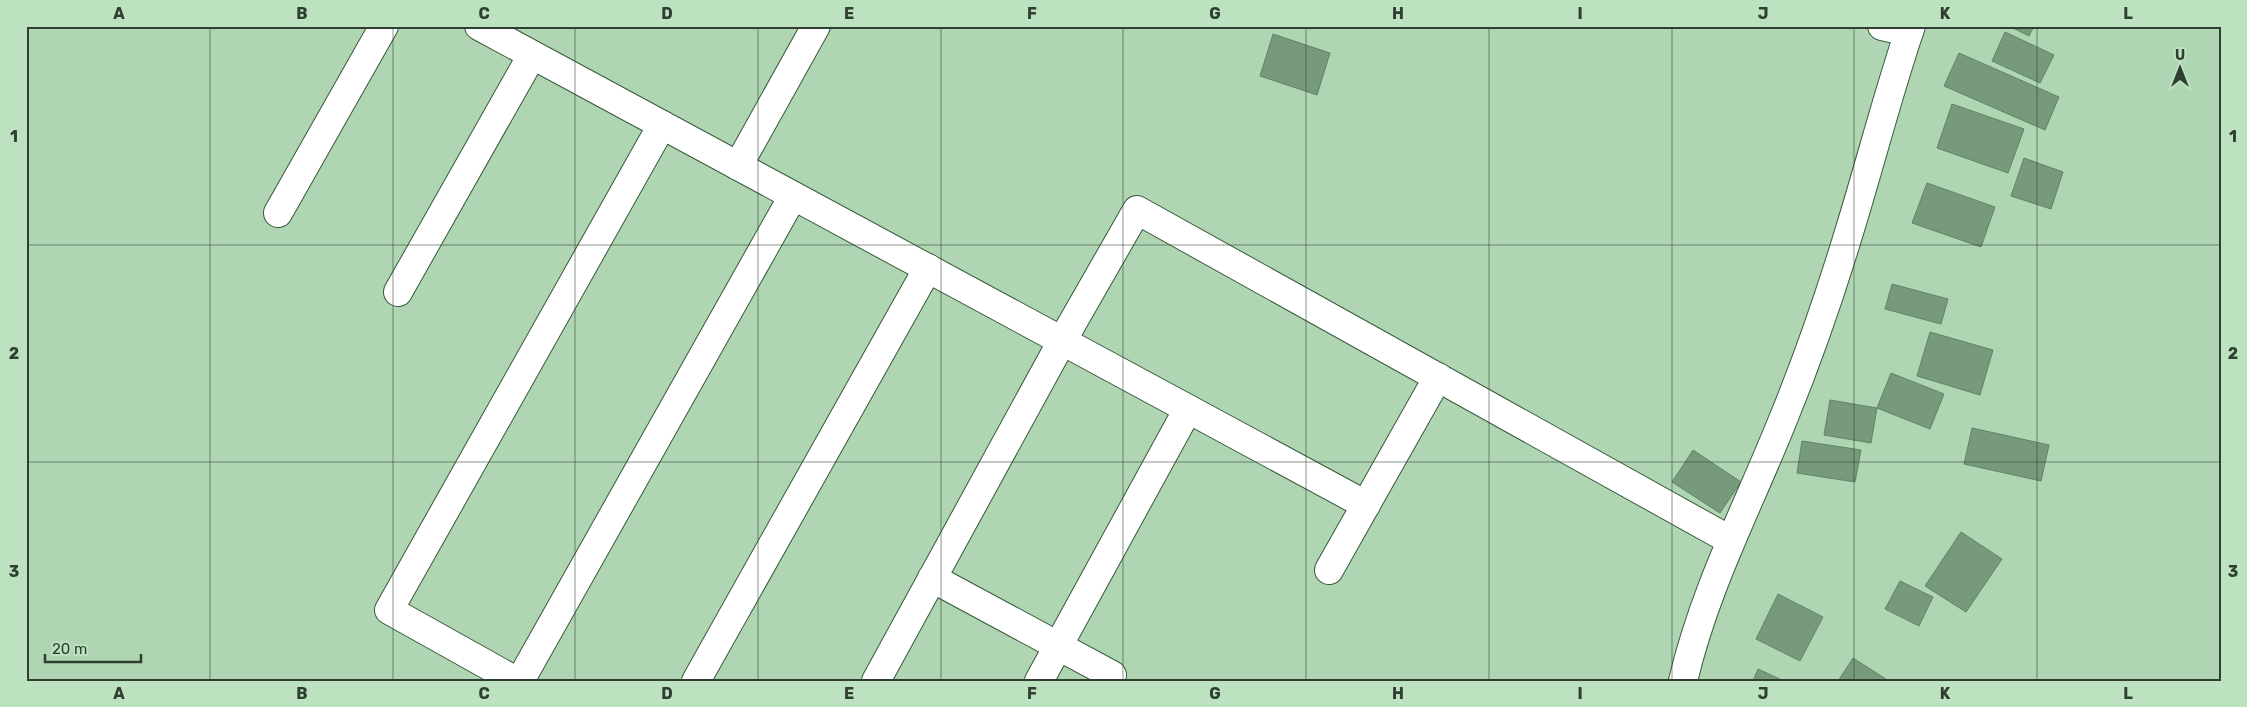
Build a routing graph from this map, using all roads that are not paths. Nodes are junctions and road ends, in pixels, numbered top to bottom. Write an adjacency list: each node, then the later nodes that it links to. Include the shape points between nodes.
1 (384, 26): 10 (street)
2 (479, 26): 6 (street)
3 (816, 26): 8 (street)
4 (1882, 26): 5 (street)
5 (1910, 29): 17 (street, via 1850,229 1812,340 1784,417)
6 (532, 55): 7 (street); 12 (street)
7 (662, 125): 8 (street); 22 (street, via 389,610)
8 (738, 166): 9 (street)
9 (793, 196): 11 (street); 23 (street)
10 (278, 213)
11 (928, 268): 13 (street); 24 (street)
12 (398, 292)
13 (1062, 341): 14 (street, via 1137,210); 15 (street); 19 (street)
14 (1438, 377): 16 (street); 17 (street)
15 (1188, 409): 16 (street); 20 (street)
16 (1366, 505): 18 (street)
17 (1730, 540): 27 (street, via 1710,591)
18 (1329, 570)
19 (932, 578): 20 (street); 25 (street)
20 (1058, 646): 21 (street); 26 (street)
21 (1112, 675)
22 (516, 681)
23 (520, 681)
24 (696, 681)
25 (876, 681)
26 (1039, 681)
27 (1683, 681)

